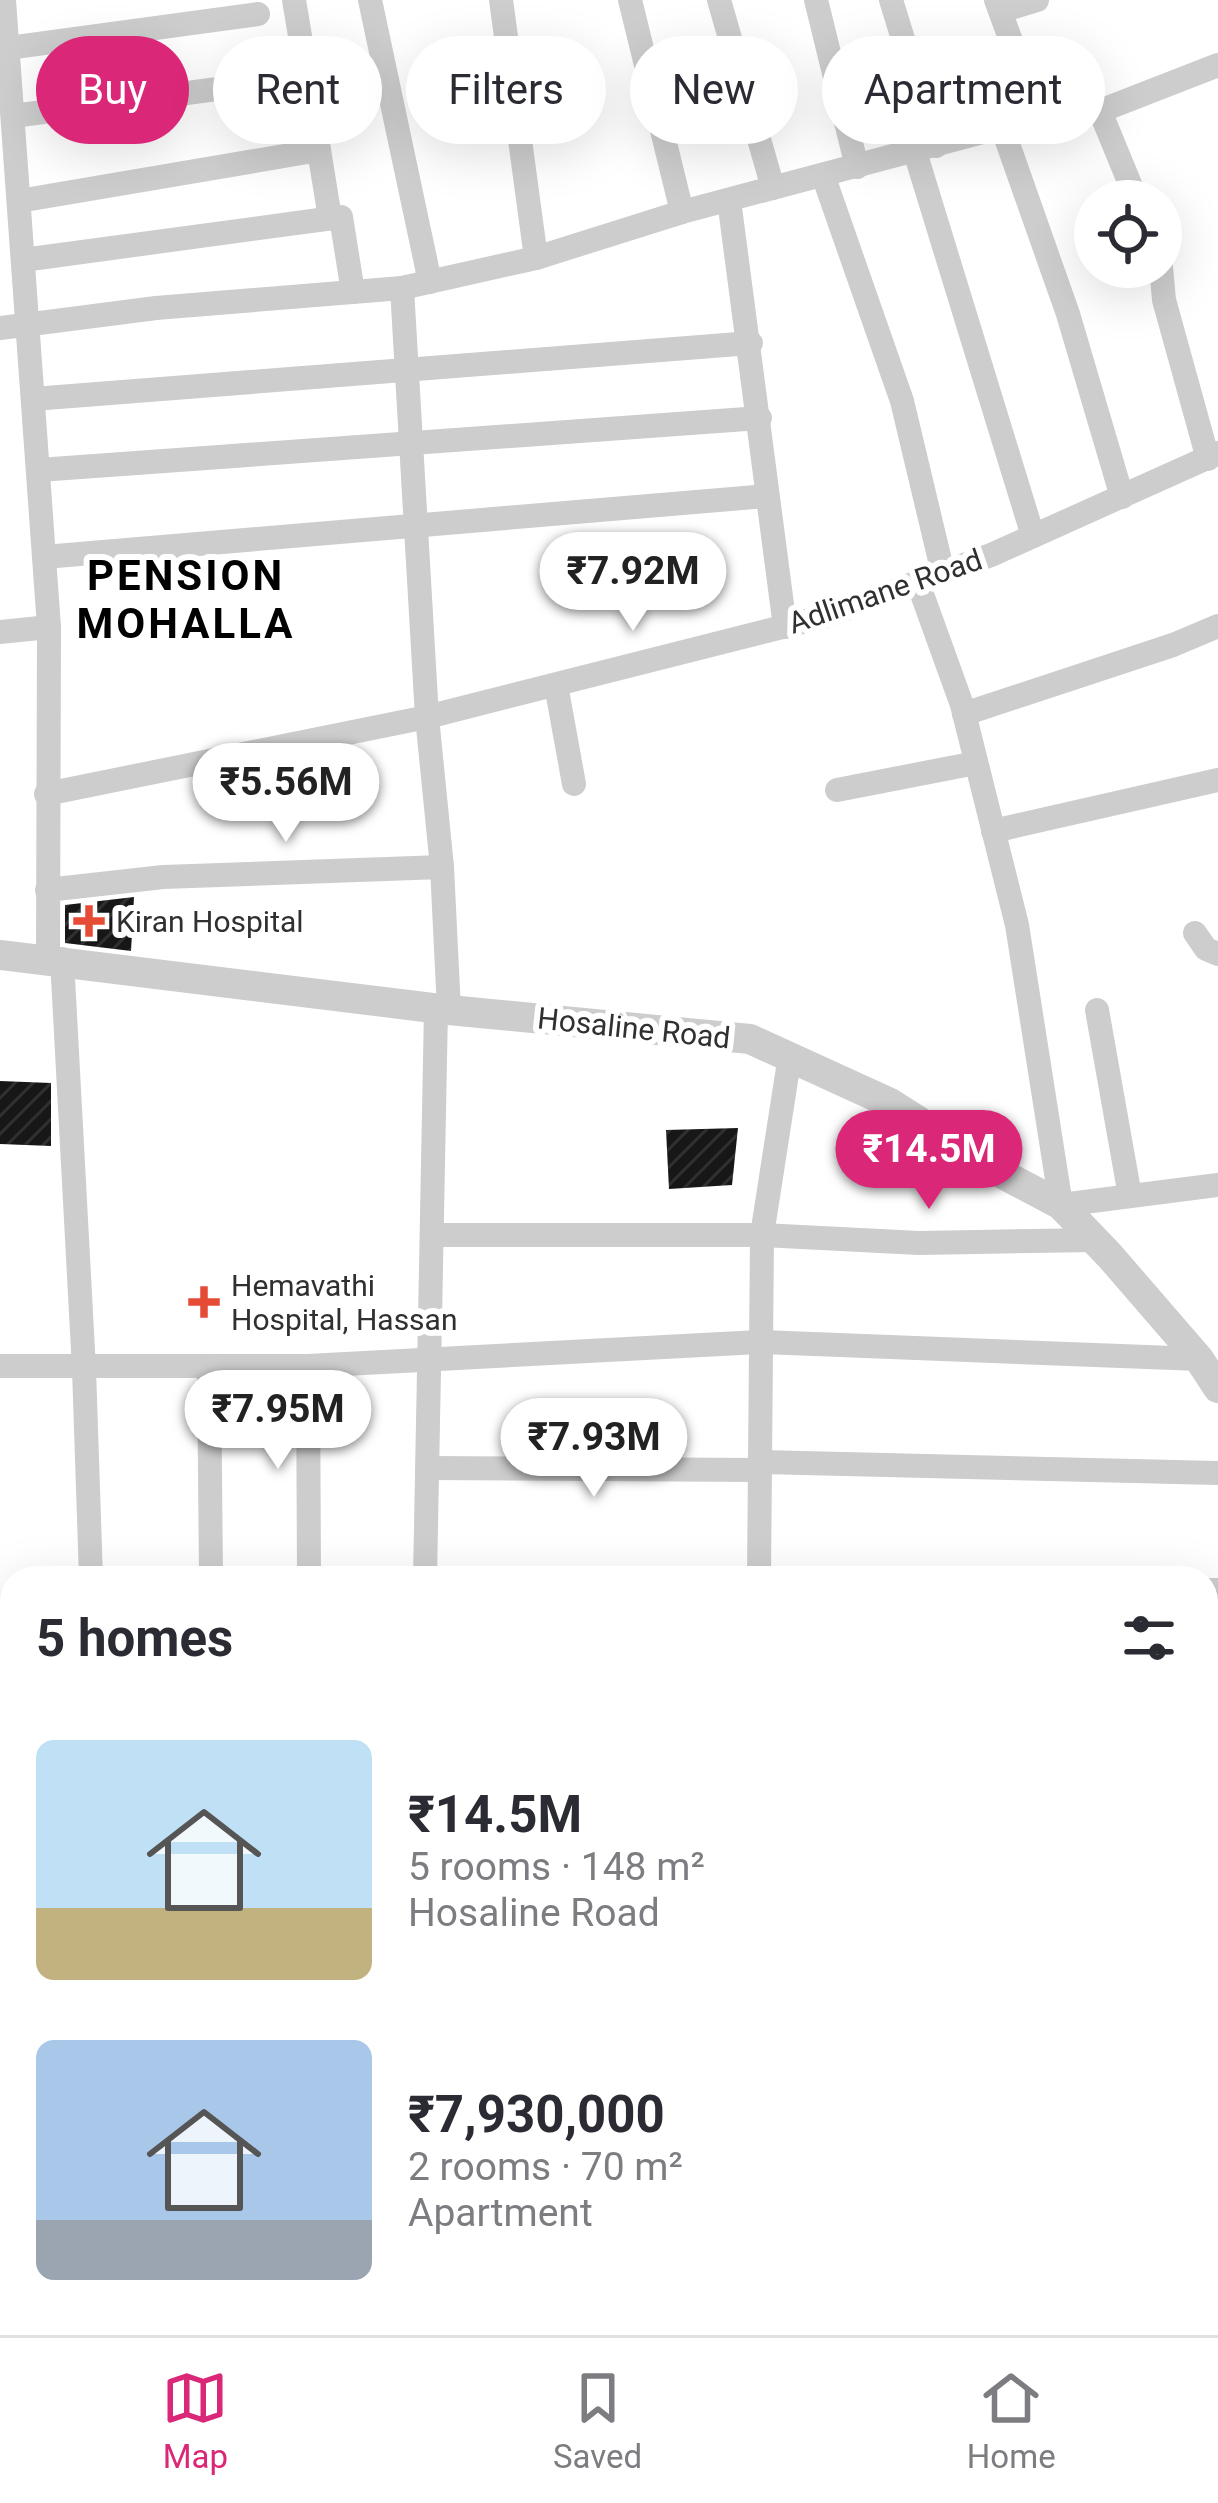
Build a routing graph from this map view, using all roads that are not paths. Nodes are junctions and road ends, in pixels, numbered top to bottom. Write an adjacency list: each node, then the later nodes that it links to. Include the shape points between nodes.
1 (4, 0): 13 (street)
2 (294, 0): 22 (street)
3 (370, 0): 33 (street)
4 (501, 0): 31 (street)
5 (630, 0): 29 (street)
6 (719, 0): 26 (street)
7 (816, 0): 23 (street)
8 (891, 0): 21 (street)
9 (1037, 0): 10 (street)
10 (998, 6): 12 (street)
11 (258, 14): 13 (street)
12 (1009, 36)
13 (4, 49): 17 (street)
14 (1218, 65): 16 (street)
15 (213, 90): 17 (street)
16 (1105, 109)
17 (13, 116): 28 (street)
18 (1105, 123): 25 (street)
19 (943, 144): 21 (street)
20 (1008, 144): 47 (street)
21 (926, 149): 23 (street); 49 (street)
22 (319, 150): 28 (street); 30 (street)
23 (857, 167): 24 (street)
24 (823, 175): 26 (street); 51 (street, via 902,401)
25 (1128, 180)
26 (773, 188): 27 (street)
27 (729, 200): 29 (street); 39 (street)
28 (19, 201): 32 (street)
29 (682, 212): 31 (street)
30 (330, 218): 32 (street); 36 (street, via 340,217)
31 (536, 258): 33 (street)
32 (23, 260): 37 (street)
33 (430, 282): 34 (street)
34 (403, 288): 36 (street); 40 (street)
35 (1163, 288): 44 (street)
36 (353, 292): 37 (street)
37 (28, 324): 38 (street); 41 (street)
38 (0, 328)
39 (751, 343): 40 (street); 42 (street)
40 (407, 370): 41 (street); 43 (street)
41 (33, 400): 45 (street)
42 (760, 418): 43 (street); 46 (street)
43 (412, 446): 45 (street); 48 (street)
44 (1213, 456): 47 (street, Adlimane Road)
45 (39, 470): 50 (street)
46 (766, 496): 48 (street); 55 (street)
47 (1122, 497): 49 (street, Adlimane Road)
48 (419, 526): 50 (street); 59 (street)
49 (1033, 536): 51 (street, Adlimane Road)
50 (44, 557): 54 (street)
51 (943, 574): 52 (street, Adlimane Road)
52 (918, 583): 55 (street, Adlimane Road); 58 (street)
53 (1218, 626): 58 (street)
54 (49, 627): 56 (street); 64 (street)
55 (785, 627): 57 (street, Adlimane Road)
56 (0, 632)
57 (556, 685): 59 (street, Adlimane Road); 62 (street)
58 (964, 715): 60 (street)
59 (428, 717): 64 (street, Adlimane Road); 66 (street)
60 (976, 763): 63 (street); 65 (street)
61 (1218, 780): 65 (street)
62 (574, 784)
63 (837, 790)
64 (46, 794): 67 (street)
65 (993, 831): 77 (street, via 1017,925)
66 (442, 867): 67 (street, via 163,877); 72 (street)
67 (47, 890): 71 (street)
68 (1195, 933): 69 (street)
69 (1218, 954)
70 (0, 955): 71 (street, Hosaline Road)
71 (55, 959): 72 (street, Hosaline Road); 87 (street)
72 (442, 1009): 74 (street, Hosaline Road, via 750,1039); 79 (street)
73 (1097, 1010): 76 (street)
74 (790, 1055): 77 (street, Hosaline Road, via 890,1102); 78 (street)
75 (1218, 1185): 76 (street)
76 (1130, 1196): 77 (street)
77 (1061, 1205): 80 (street, Hosaline Road)
78 (762, 1234): 79 (street); 80 (street, via 919,1243); 81 (street)
79 (432, 1235): 83 (street)
80 (1095, 1240): 82 (street, Hosaline Road)
81 (760, 1342): 82 (street); 83 (street); 89 (street)
82 (1199, 1359): 88 (street, Hosaline Road)
83 (428, 1360): 85 (street); 90 (street)
84 (0, 1366): 87 (street)
85 (308, 1366): 86 (street); 94 (street)
86 (209, 1367): 87 (street); 93 (street)
87 (84, 1369): 92 (street)
88 (1218, 1388)
89 (759, 1466): 90 (street); 91 (street); 96 (street)
90 (429, 1468): 95 (street)
91 (1218, 1473)
92 (91, 1566)
93 (211, 1566)
94 (309, 1566)
95 (425, 1566)
96 (759, 1566)

